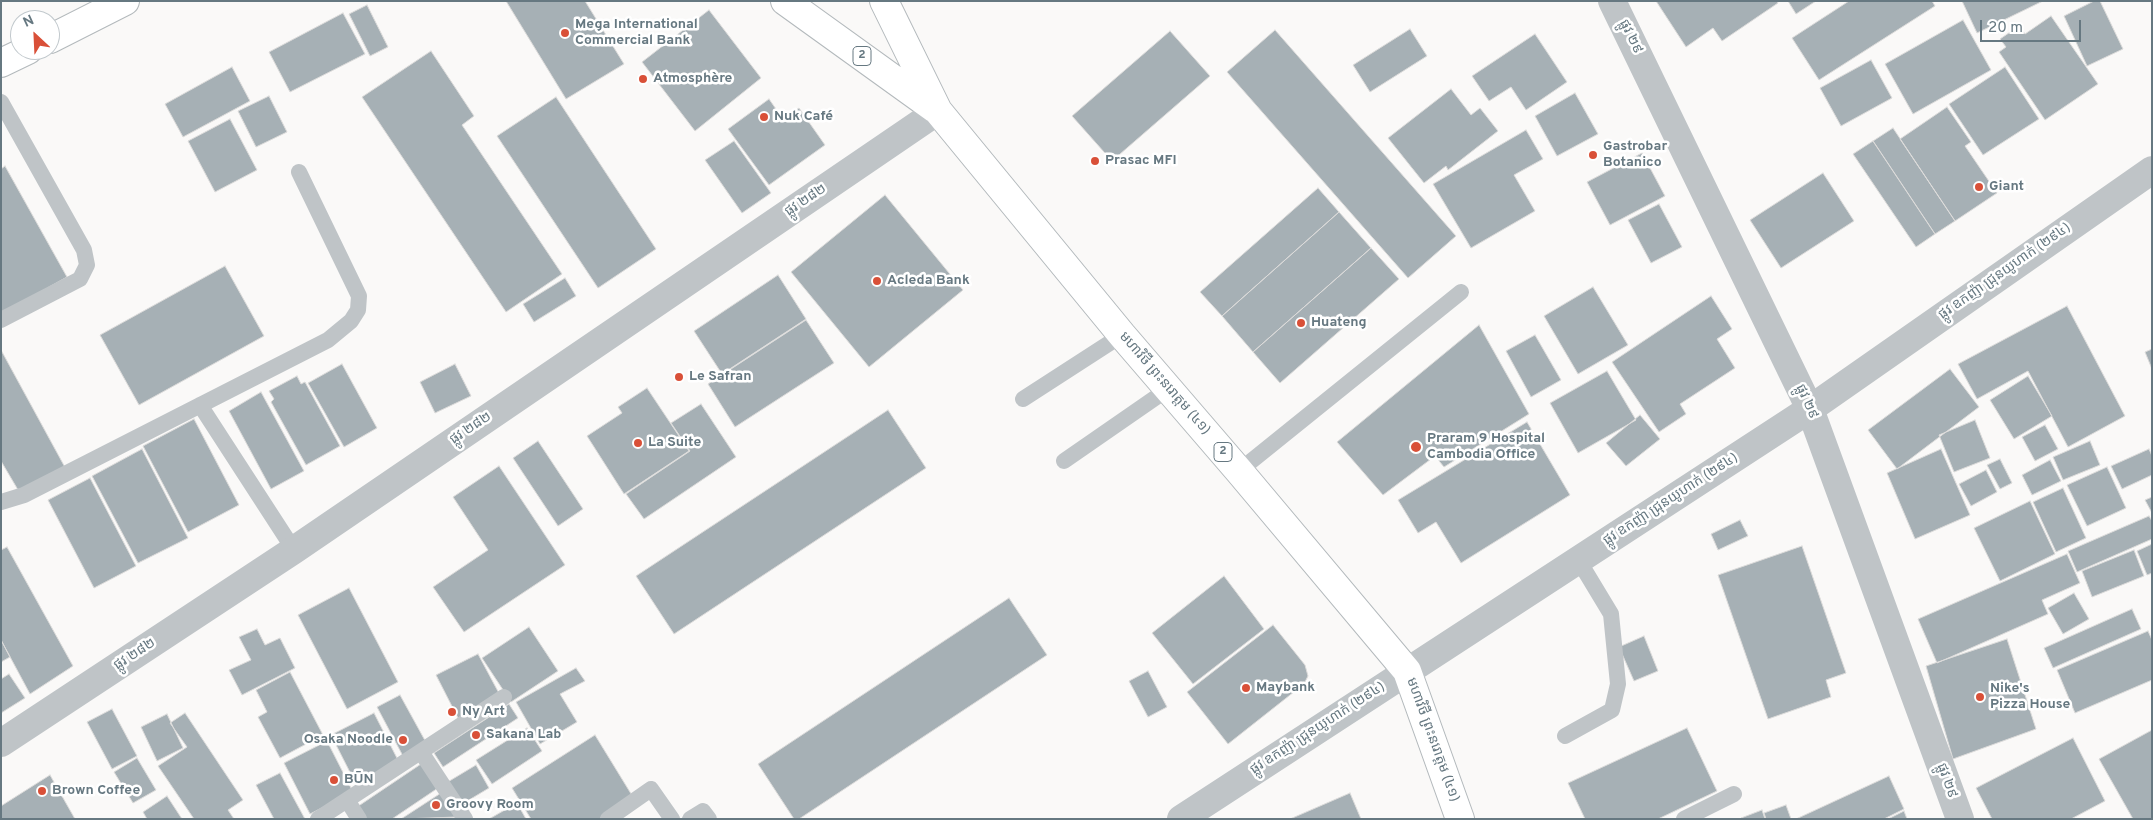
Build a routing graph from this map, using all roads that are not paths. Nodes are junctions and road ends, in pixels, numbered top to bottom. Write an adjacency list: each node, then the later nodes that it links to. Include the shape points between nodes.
1 (125, 1): 5 (main road)
2 (785, 1): 7 (main road, មហាវិថី ព្រះនរោត្តម (៤១) / 2)
3 (884, 1): 7 (main road, មហាវិថី ព្រះនរោត្តម (៤១) / 2)
4 (1612, 1): 16 (street, ផ្លូវ ២៩)
5 (60, 34)
6 (1, 102): 11 (lane, via 84,250 87,265 80,279)
7 (938, 111): 12 (main road, មហាវិថី ព្រះនរោត្តម (៤១) / 2); 20 (street, ផ្លូវ ២៨២)
8 (2152, 170): 16 (street, ផ្លូវ ឧកញ៉ា ជ្រុនយូហាក់ (២៩៤))
9 (299, 172): 15 (lane, via 359,296 358,310 328,340)
10 (1461, 292): 18 (lane)
11 (1, 320)
12 (1122, 335): 13 (main road, មហាវិថី ព្រះនរោត្តម (៤១) / 2); 14 (lane)
13 (1168, 389): 17 (lane); 18 (main road, មហាវិថី ព្រះនរោត្តម (៤១) / 2)
14 (1023, 399)
15 (200, 405): 19 (lane, via 24,495); 20 (lane)
16 (1810, 409): 21 (street, ផ្លូវ ឧកញ៉ា ជ្រុនយូហាក់ (២៩៤)); 39 (street, ផ្លូវ ២៩)
17 (1064, 461)
18 (1240, 471): 22 (main road, មហាវិថី ព្រះនរោត្តម (៤១) / 2)
19 (1, 502)
20 (294, 550): 25 (street, ផ្លូវ ២៨២)
21 (1579, 560): 22 (street, ផ្លូវ ឧកញ៉ា ជ្រុនយូហាក់ (២៩៤)); 24 (lane, via 1611,614 1618,684 1612,710)
22 (1407, 671): 36 (street, ផ្លូវ ឧកញ៉ា ជ្រុនយូហាក់ (២៩៤)); 37 (main road, មហាវិថី ព្រះនរោត្តម (៤១) / 2)
23 (504, 697): 26 (lane)
24 (1565, 736)
25 (1, 743)
26 (421, 752): 28 (lane); 31 (lane)
27 (1734, 794): 38 (lane)
28 (347, 800): 29 (lane); 30 (lane)
29 (318, 819)
30 (359, 819)
31 (465, 819)
32 (608, 819): 33 (lane, via 651,788)
33 (672, 819)
34 (690, 819): 35 (lane, via 703,811)
35 (709, 819)
36 (1181, 819)
37 (1460, 819)
38 (1684, 819)
39 (1960, 819)

